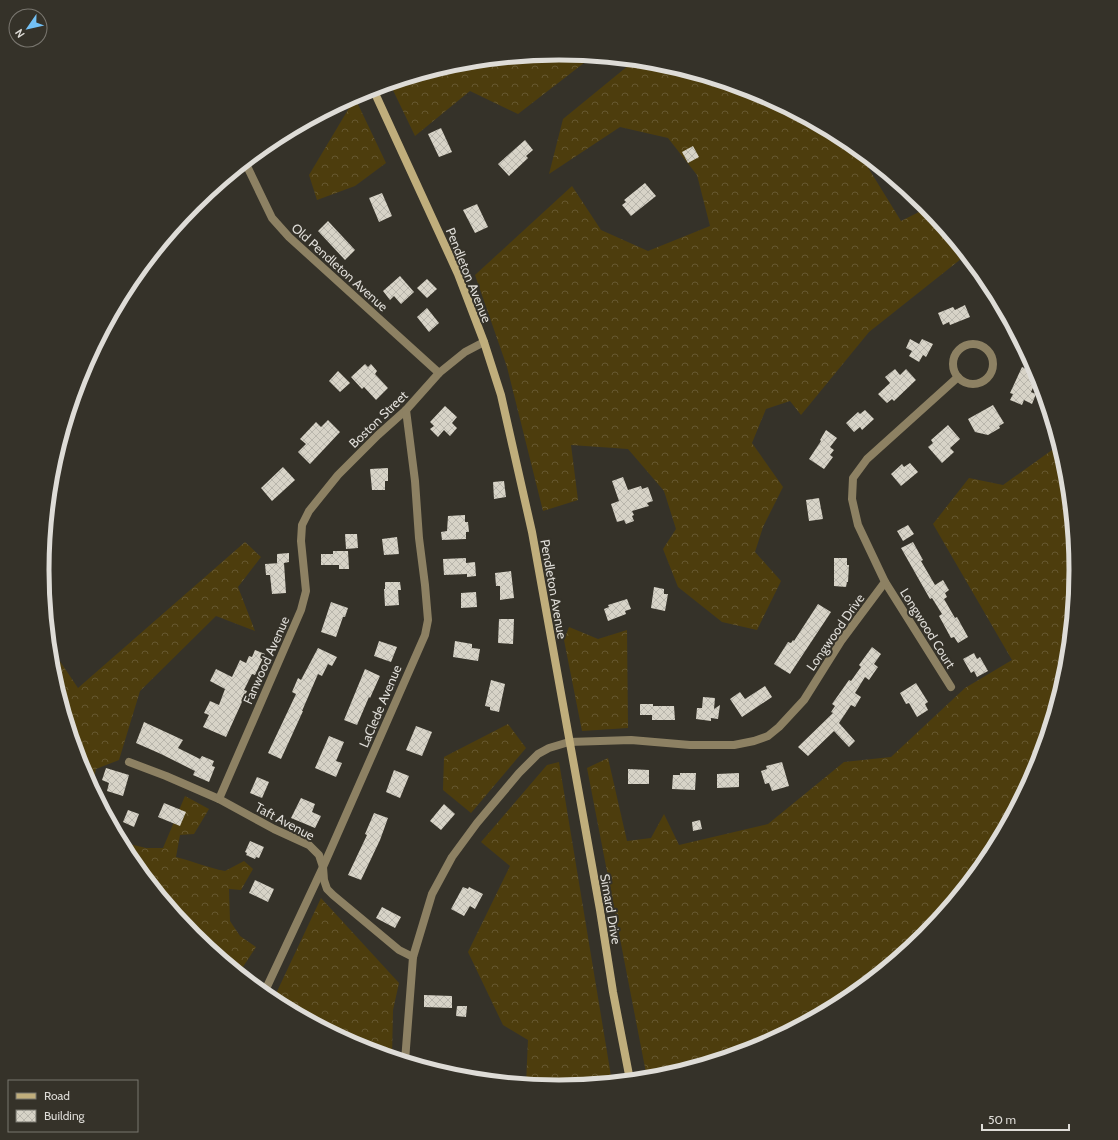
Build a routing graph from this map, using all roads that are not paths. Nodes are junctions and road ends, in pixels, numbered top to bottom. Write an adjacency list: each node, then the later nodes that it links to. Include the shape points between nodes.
1 (376, 95): 3 (street, Pendleton Avenue, via 458,274)
2 (247, 167): 4 (street, Old Pendleton Avenue, via 272,218 289,237)
3 (484, 342): 4 (street, Boston Street, via 465,352); 10 (street, Pendleton Avenue, via 501,395 527,510)
4 (439, 373): 6 (street, Boston Street)
5 (958, 377): 5 (street, via 953,365 954,358 962,347 975,344 987,350 992,367 986,378 975,384); 8 (street, via 867,459 853,478 852,499 858,525)
6 (406, 410): 7 (street, Boston Street, via 338,475 309,511); 13 (street, LaClede Avenue, via 428,620 425,635)
7 (302, 525): 12 (street, Fanwood Avenue, via 306,591 302,610)
8 (885, 582): 9 (street, Longwood Court); 10 (street, Longwood Drive, via 841,641 804,700 768,736 734,745 690,745 631,740)
9 (951, 687)
10 (569, 742): 14 (street, via 538,754 477,823 452,857 432,894); 17 (street, Simard Drive)
11 (129, 762): 12 (street, Taft Avenue)
12 (219, 799): 13 (street, Taft Avenue, via 309,845 318,854)
13 (323, 867): 14 (street, Taft Avenue, via 327,889); 15 (street, LaClede Avenue)
14 (412, 958): 16 (street)
15 (267, 987)
16 (405, 1056)
17 (629, 1075)

